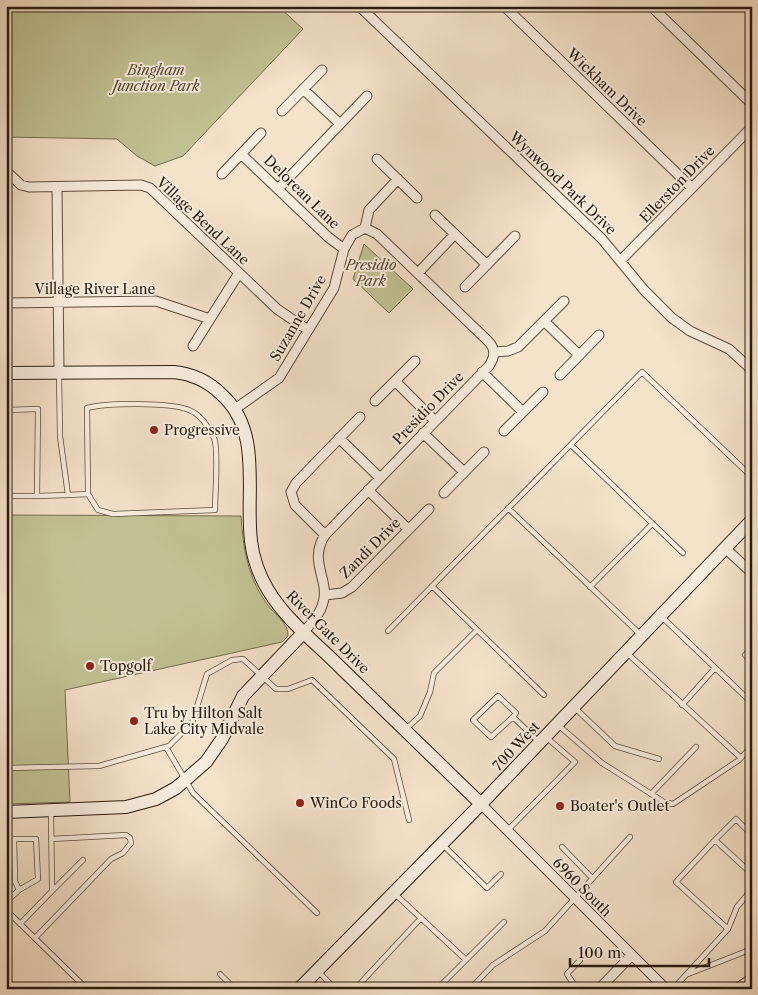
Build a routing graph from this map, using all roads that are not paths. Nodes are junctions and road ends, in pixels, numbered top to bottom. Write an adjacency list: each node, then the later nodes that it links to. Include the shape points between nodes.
1 (359, 6): 26 (street, Wynwood Park Drive)
2 (504, 6): 18 (street, Wickham Drive)
3 (651, 6): 7 (street)
4 (322, 70): 5 (street)
5 (303, 89): 8 (street); 9 (street)
6 (367, 96): 9 (street)
7 (752, 104)
8 (282, 111)
9 (340, 124): 19 (street)
10 (752, 127): 18 (street, Ellerston Drive)
11 (261, 133): 12 (street)
12 (241, 154): 15 (street); 19 (street, Delorean Lane)
13 (377, 159): 16 (street)
14 (6, 171): 17 (street, Village Bend Lane, via 24,186)
15 (222, 174)
16 (398, 179): 20 (street); 22 (street, via 369,210)
17 (57, 187): 28 (street, Village Bend Lane, via 148,187); 33 (street)
18 (692, 188): 26 (street, Ellerston Drive)
19 (278, 189): 25 (street, Delorean Lane)
20 (417, 198)
21 (435, 215): 23 (street)
22 (365, 228): 25 (street, Suzanne Drive, via 352,235); 29 (street, via 377,234)
23 (455, 234): 27 (street); 29 (street)
24 (515, 236): 27 (street)
25 (344, 249): 36 (street, Suzanne Drive, via 334,288)
26 (621, 260): 42 (street, Wynwood Park Drive, via 644,290 678,323 723,345)
27 (487, 265): 30 (street)
28 (239, 273): 34 (street); 36 (street, Village Bend Lane, via 282,313)
29 (418, 273): 39 (street, via 488,341)
30 (465, 287)
31 (564, 300): 35 (street)
32 (6, 303): 33 (street, Village River Lane)
33 (58, 303): 34 (street, Village River Lane, via 156,301); 43 (street)
34 (210, 319): 38 (street)
35 (544, 321): 39 (street, via 515,349); 40 (street)
36 (308, 330): 50 (street, Suzanne Drive, via 276,381)
37 (599, 335): 40 (street)
38 (193, 346)
39 (494, 352): 44 (street, Presidio Drive, via 492,361)
40 (579, 355): 46 (street)
41 (414, 361): 47 (street)
42 (752, 370)
43 (59, 372): 45 (street, River Gate Drive); 50 (street, River Gate Drive, via 183,373 215,388); 66 (lane, via 60,436)
44 (482, 372): 52 (street); 54 (street, Presidio Drive)
45 (6, 373)
46 (560, 375)
47 (395, 381): 49 (street); 54 (street)
48 (543, 392): 52 (street)
49 (375, 401)
50 (235, 409): 84 (street, River Gate Drive, via 248,445 251,540 255,560 272,597)
51 (6, 410): 68 (lane, via 38,410)
52 (523, 412): 55 (street)
53 (360, 417): 57 (street)
54 (436, 421): 56 (street, Presidio Drive)
55 (504, 431)
56 (423, 433): 60 (street); 62 (street, Presidio Drive)
57 (339, 438): 62 (street); 74 (street, via 291,492 295,505)
58 (571, 445): 61 (lane, via 642,372); 69 (lane); 72 (lane)
59 (484, 452): 60 (street)
60 (464, 472): 64 (street)
61 (752, 477)
62 (380, 478): 63 (street, Presidio Drive)
63 (368, 490): 73 (street); 74 (street, Presidio Drive)
64 (444, 493)
65 (88, 494): 65 (lane, via 87,408 99,405 176,405 191,410 205,422 215,440 215,510 114,514 98,510); 66 (lane)
66 (68, 495): 68 (lane)
67 (6, 496): 68 (lane)
68 (37, 496)
69 (508, 508): 78 (lane); 79 (lane)
70 (428, 509): 73 (street, Zandi Drive)
71 (752, 520): 75 (street, 700 West)
72 (652, 524): 76 (lane); 79 (lane)
73 (408, 529): 80 (street, Zandi Drive, via 349,590)
74 (325, 535): 80 (street, Presidio Drive, via 317,558)
75 (724, 548): 77 (street); 81 (street, 700 West)
76 (683, 553)
77 (752, 573)
78 (432, 586): 82 (lane); 83 (lane)
79 (590, 587): 85 (lane)
80 (325, 595): 84 (street, via 321,610)
81 (660, 616): 85 (street, 700 West); 89 (lane)
82 (477, 630): 91 (lane); 97 (lane, via 434,674 420,716)
83 (388, 631)
84 (304, 632): 90 (street); 97 (street, River Gate Drive)
85 (641, 636): 87 (street, 700 West)
86 (752, 648): 88 (lane, via 745,655)
87 (626, 652): 93 (lane); 94 (street, 700 West)
88 (752, 661)
89 (715, 668): 92 (lane); 93 (lane)
90 (262, 675): 100 (lane, via 243,659 232,660 207,674 192,723); 105 (street, via 244,696 212,755); 110 (lane, via 276,689 288,689 312,680 394,759)
91 (544, 695)
92 (752, 703)
93 (682, 704): 102 (lane)
94 (574, 707): 96 (street, 700 West); 103 (lane, via 615,746)
95 (513, 717): 95 (lane, via 516,713 498,696 473,720 491,737); 98 (lane)
96 (557, 724): 98 (street, 700 West); 106 (lane, via 602,763)
97 (405, 730): 107 (street, River Gate Drive)
98 (543, 739): 107 (street, 700 West); 111 (lane, via 575,762)
99 (752, 746): 102 (lane)
100 (166, 747): 104 (lane, via 100,766); 105 (lane)
101 (696, 747): 106 (lane)
102 (741, 758): 106 (lane, via 673,804)
103 (659, 759)
104 (6, 768)
105 (186, 781): 108 (street, via 156,798 126,807); 129 (lane, via 193,793)
106 (651, 794)
107 (480, 804): 111 (street, 6960 South); 116 (street, 700 West)
108 (51, 811): 109 (street); 114 (lane)
109 (6, 812)
110 (409, 820)
111 (507, 831): 126 (street, 6960 South)
112 (752, 835): 115 (lane, via 736,819)
113 (630, 837): 121 (lane)
114 (51, 839): 124 (lane); 134 (lane, via 126,835 131,843 123,853 111,859)
115 (715, 840): 120 (lane); 133 (lane, via 676,882)
116 (442, 844): 119 (lane, via 487,888); 125 (street, 700 West)
117 (562, 847): 121 (lane)
118 (83, 860): 124 (lane)
119 (501, 874)
120 (752, 874)
121 (592, 878): 126 (lane)
122 (752, 889): 133 (lane, via 737,907)
123 (19, 890): 123 (lane, via 15,881 14,839 36,839 38,879); 127 (lane)
124 (52, 891): 132 (lane)
125 (394, 892): 130 (lane); 139 (street, 700 West)
126 (573, 898): 136 (street, 6960 South); 142 (lane, via 545,931 493,965)
127 (6, 902)
128 (6, 910): 132 (lane)
129 (317, 913)
130 (421, 918): 137 (lane); 147 (lane)
131 (504, 922): 137 (lane)
132 (20, 924): 134 (lane)
133 (728, 929): 141 (lane)
134 (35, 938): 143 (lane)
135 (752, 949): 141 (lane)
136 (632, 956): 150 (street); 151 (street, 6960 South)
137 (465, 959): 148 (lane)
138 (580, 960): 149 (lane, via 567,974)
139 (317, 970): 145 (street, 700 West); 146 (lane)
140 (220, 974): 144 (lane)
141 (686, 975): 152 (lane)
142 (473, 988)
143 (87, 989)
144 (234, 989)
145 (299, 989)
146 (335, 989)
147 (355, 989)
148 (437, 989)
149 (577, 989)
150 (599, 989)
151 (666, 989)
152 (673, 989)

